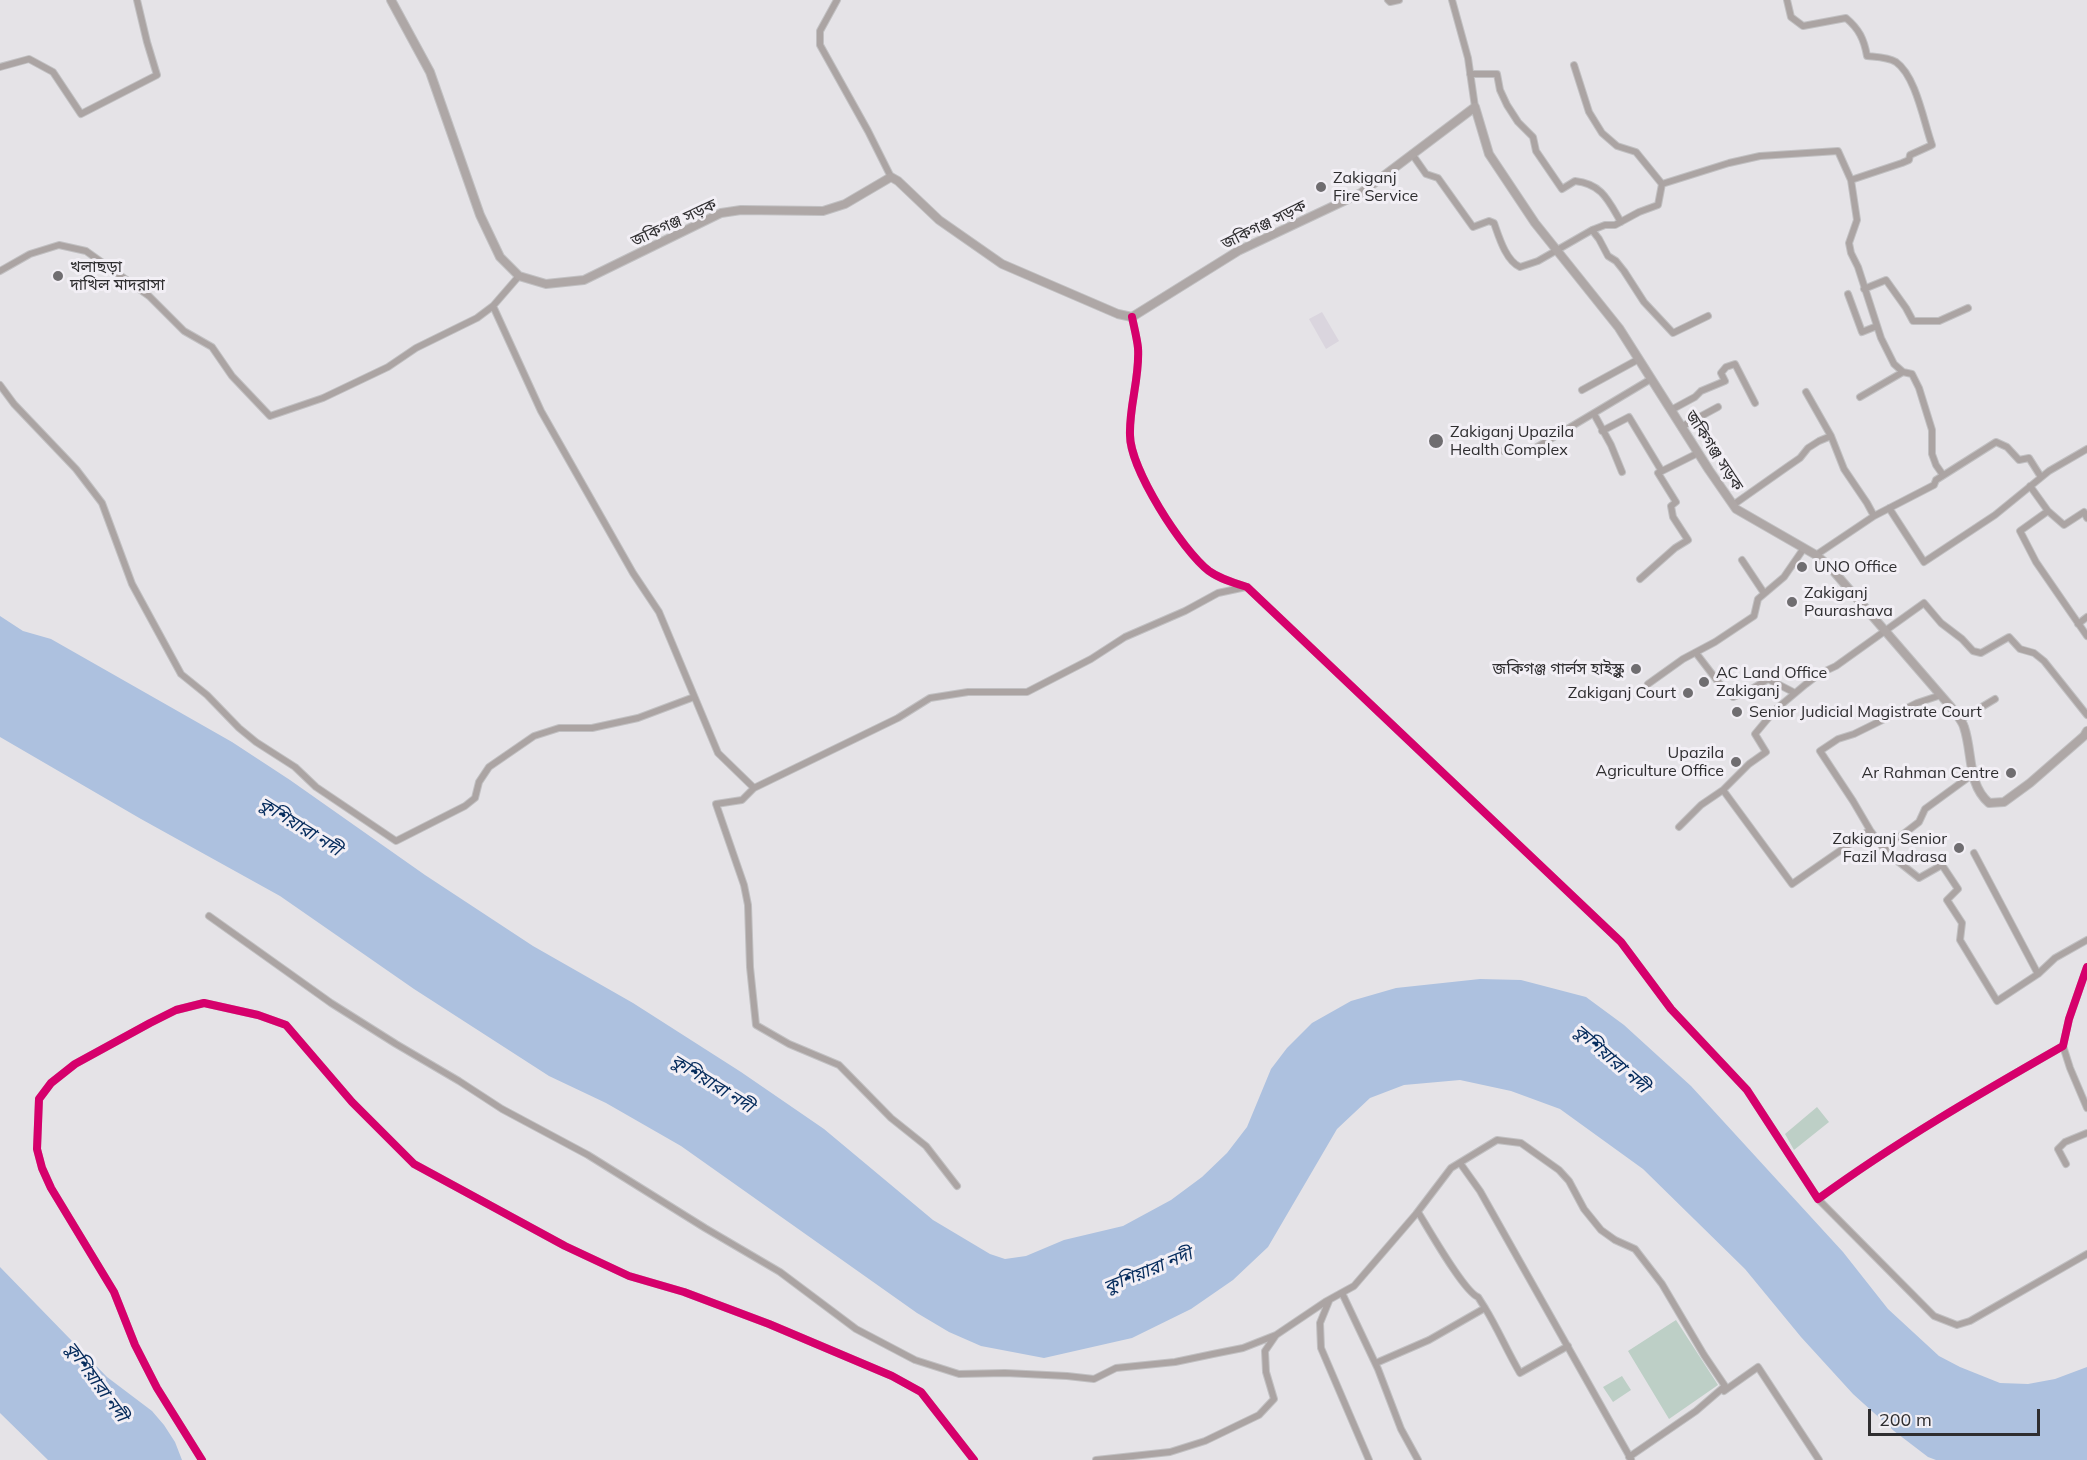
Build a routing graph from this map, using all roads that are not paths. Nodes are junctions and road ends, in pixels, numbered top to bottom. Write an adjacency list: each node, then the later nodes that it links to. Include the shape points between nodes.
1 (137, 0): 9 (street, via 157,75 81,114 52,72 29,59)
2 (391, 0): 20 (main road, via 430,72 480,215 500,257)
3 (837, 0): 13 (street, via 819,31 819,45)
4 (1388, 0): 5 (street)
5 (1399, 0)
6 (1452, 0): 10 (street)
7 (1786, 0): 14 (street, via 1791,17 1803,26 1846,18 1857,27 1867,56 1895,61 1913,88 1932,145 1910,155 1909,160)
8 (1574, 65): 15 (street, via 1589,112 1602,133 1617,146 1636,152)
9 (0, 67)
10 (1470, 74): 11 (street); 16 (street, via 1497,74 1507,105 1533,137 1536,151 1562,189 1575,181 1589,183 1604,194)
11 (1475, 107): 12 (main road, জকিগঞ্জ সড়ক); 18 (main road, জকিগঞ্জ সড়ক, via 1489,153)
12 (1412, 154): 18 (street, via 1426,174 1438,178 1473,227 1494,223 1514,264 1520,267); 26 (main road, জকিগঞ্জ সড়ক, via 1361,193 1238,250)
13 (891, 177): 20 (main road, জকিগঞ্জ সড়ক, via 845,204 823,211 721,213 584,280 546,284); 26 (main road, via 939,220 1002,264)
14 (1851, 180): 15 (street, via 1838,151 1760,156); 21 (street, via 1857,220 1849,243)
15 (1662, 184): 16 (street, via 1658,205)
16 (1621, 222): 17 (street)
17 (1592, 230): 18 (street); 25 (street, via 1644,302 1673,333)
18 (1557, 250): 28 (main road, জকিগঞ্জ সড়ক)
19 (0, 271): 23 (street, via 30,254 59,245 86,251 149,296 184,332 212,347 232,376 270,416 323,398 388,367)
20 (519, 276): 23 (street)
21 (1864, 289): 24 (street, via 1886,280 1913,321 1939,321); 27 (street)
22 (1848, 294): 27 (street, via 1862,332)
23 (493, 306): 69 (street, via 541,411 659,612)
24 (1968, 308)
25 (1708, 316)
26 (1132, 317): 59 (street, via 1138,349 1130,436 1145,480 1177,535 1197,559 1226,581)
27 (1877, 326): 29 (street, via 1893,364)
28 (1639, 359): 30 (main road, জকিগঞ্জ সড়ক); 32 (street)
29 (1903, 372): 34 (street); 47 (street, via 1912,374 1919,388 1932,430 1932,454)
30 (1651, 379): 37 (main road, জকিগঞ্জ সড়ক); 38 (street)
31 (0, 385): 69 (street, via 102,503 132,584 181,674 256,742 396,841 465,806 475,798 489,767 534,736 559,728 592,728 638,718)
32 (1582, 390)
33 (1806, 392): 41 (street)
34 (1860, 397)
35 (1755, 403): 37 (street, via 1735,364 1721,373 1725,381)
36 (1718, 407): 39 (street)
37 (1671, 410): 39 (main road, জকিগঞ্জ সড়ক)
38 (1593, 414): 40 (street); 43 (street, via 1532,450)
39 (1682, 427): 44 (main road, জকিগঞ্জ সড়ক)
40 (1602, 431): 45 (street, via 1629,417); 46 (street)
41 (1831, 436): 50 (street, via 1808,448 1800,458); 53 (street, via 1844,469)
42 (2087, 449): 48 (street)
43 (1503, 451)
44 (1698, 453): 45 (street); 50 (main road, জকিগঞ্জ সড়ক)
45 (1661, 470): 58 (street, via 1658,473 1676,502 1671,506 1673,517 1688,540)
46 (1622, 471)
47 (1943, 476): 48 (street, via 1995,442 2007,447 2019,460 2029,458); 51 (street, via 1934,485)
48 (2041, 477): 49 (street)
49 (2030, 486): 51 (street, via 1995,515 1924,562); 52 (street)
50 (1733, 505): 55 (main road, জকিগঞ্জ সড়ক)
51 (1889, 508): 53 (street)
52 (2048, 511): 54 (street, via 2064,525 2084,512); 62 (street, via 2020,531)
53 (1874, 516): 56 (street)
54 (2087, 518)
55 (1804, 548): 56 (main road, জকিগঞ্জ সড়ক); 60 (street, via 1784,577)
56 (1816, 555): 63 (main road, জকিগঞ্জ সড়ক)
57 (1742, 560): 60 (street)
58 (1640, 579)
59 (1247, 587): 75 (street, via 1218,593 1125,637 1027,692 968,692 930,698 898,718); 91 (street, via 1622,942 1671,1009 1747,1090)
60 (1764, 593): 65 (street, via 1758,599 1754,616)
61 (2087, 617): 62 (street)
62 (2078, 624): 64 (street)
63 (1885, 630): 67 (street); 68 (main road, জকিগঞ্জ সড়ক); 71 (street, via 1924,603 1972,651 1981,653 2009,637 2020,649 2044,661)
64 (2087, 636)
65 (1696, 653): 66 (street); 67 (street, via 1733,697 1768,679)
66 (1648, 684)
67 (1795, 693): 76 (street, via 1755,734 1766,752)
68 (1941, 695): 72 (main road, জকিগঞ্জ সড়ক); 78 (street, via 1838,739 1820,751)
69 (694, 697): 75 (street, via 718,753)
70 (1995, 699): 72 (street)
71 (2087, 715)
72 (1960, 720): 74 (main road, জকিগঞ্জ সড়ক)
73 (2087, 731): 74 (main road, জকিগঞ্জ সড়ক, via 2004,802 1989,803 1980,796)
74 (1973, 774): 79 (street, via 1925,809 1919,822)
75 (754, 788): 90 (street, via 742,800 716,804 748,905 756,1025 838,1065 891,1118 926,1146)
76 (1723, 790): 77 (street); 78 (street, via 1792,884)
77 (1679, 827)
78 (1870, 830): 79 (street)
79 (1884, 849): 84 (street, via 1919,878 1942,864 1958,889 1947,900 1962,923 1960,940 1997,1001)
80 (1974, 853): 84 (street)
81 (210, 916): 97 (street, via 331,1003 502,1109 588,1155 780,1272 856,1329 915,1360 959,1374 1094,1379 1116,1368 1175,1362 1243,1347)
82 (2087, 940): 84 (street, via 2055,958)
83 (2087, 967): 85 (street)
84 (2038, 974)
85 (2063, 1046): 86 (street); 91 (street, via 1926,1125)
86 (2087, 1108)
87 (2087, 1133): 89 (street, via 2058,1149)
88 (1460, 1163): 92 (street, via 1451,1168); 98 (street); 100 (street, via 1497,1140 1521,1143 1559,1170 1601,1230 1635,1249 1651,1269 1725,1386)
89 (2067, 1164)
90 (957, 1186)
91 (1818, 1199): 93 (street, via 1934,1316 1957,1324 1970,1321)
92 (1418, 1212): 94 (street, via 1354,1286); 96 (street, via 1458,1276)
93 (2087, 1254)
94 (1342, 1293): 95 (street); 99 (street)
95 (1329, 1300): 97 (street); 104 (street, via 1320,1323 1321,1348)
96 (1485, 1308): 98 (street, via 1520,1372); 99 (street)
97 (1276, 1335): 103 (street, via 1265,1351 1274,1399 1258,1415 1204,1441 1170,1452)
98 (1568, 1346): 100 (street)
99 (1376, 1363): 105 (street, via 1401,1429)
100 (1628, 1459): 106 (street, via 1758,1367)
101 (202, 1460): 102 (street, via 157,1388 114,1292 51,1188 37,1140 39,1099 51,1083 75,1064 176,1010 204,1003 286,1025 352,1102 414,1164 565,1246 629,1276 769,1324 921,1392)
102 (974, 1460)
103 (1096, 1460)
104 (1369, 1460)
105 (1418, 1460)
106 (1819, 1460)

